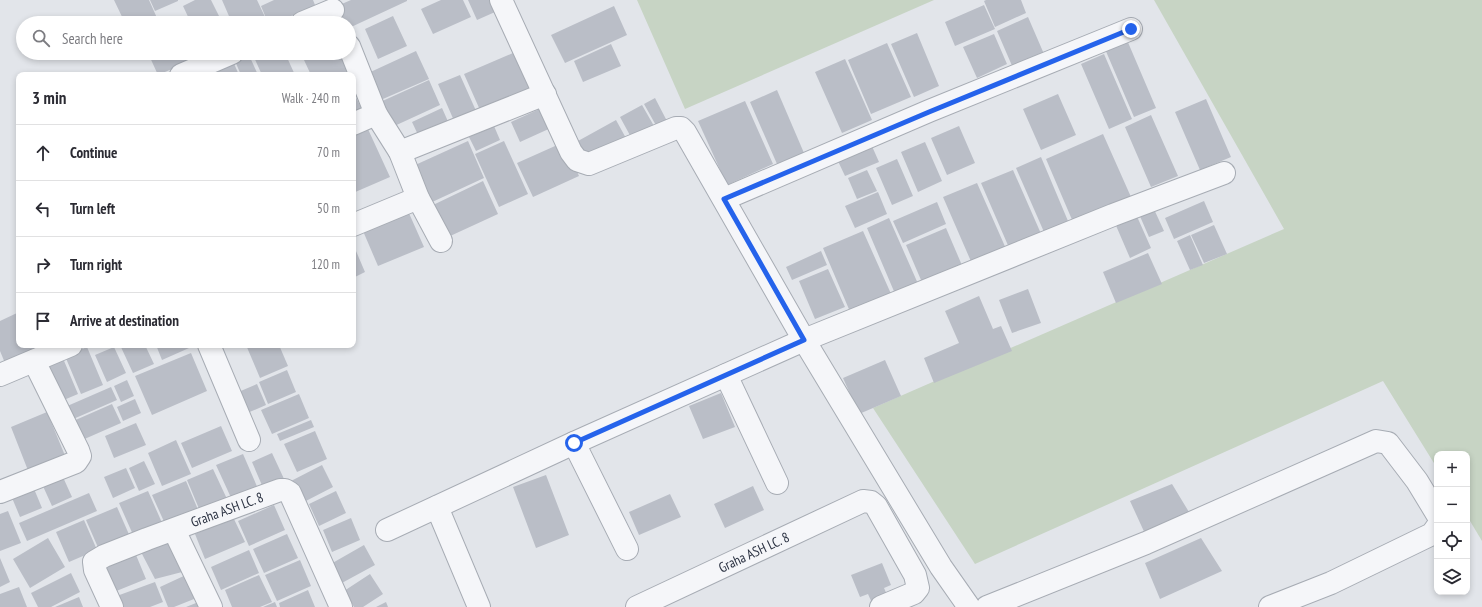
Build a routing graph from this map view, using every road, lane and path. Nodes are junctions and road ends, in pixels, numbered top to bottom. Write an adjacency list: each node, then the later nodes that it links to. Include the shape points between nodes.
1 (501, 0): 8 (street)
2 (333, 11): 3 (street)
3 (320, 16)
4 (1131, 29): 14 (street)
5 (216, 60): 7 (street)
6 (355, 60): 9 (street)
7 (189, 72)
8 (545, 94): 11 (street); 14 (street, via 577,160 589,164 681,128 686,132)
9 (376, 114): 10 (street); 11 (street)
10 (356, 123)
11 (400, 152): 13 (street)
12 (1224, 173): 17 (street)
13 (418, 198): 15 (street); 16 (street)
14 (724, 199): 17 (street)
15 (356, 224)
16 (441, 241)
17 (804, 340): 22 (street); 39 (street, via 941,567)
18 (64, 348): 20 (street)
19 (210, 348): 23 (street)
20 (34, 361): 21 (street); 26 (street, via 80,456 76,462)
21 (0, 374)
22 (726, 375): 24 (street); 25 (street)
23 (248, 440)
24 (574, 443): 27 (street); 32 (street)
25 (777, 483)
26 (0, 492)
27 (437, 507): 30 (street); 36 (street)
28 (1434, 509): 40 (street, via 1417,481 1388,443 1376,441 1146,543)
29 (174, 530): 33 (street, Graha ASH LC. 8, via 94,562 95,570); 34 (street); 35 (street, Graha ASH LC. 8, via 285,490 290,493)
30 (387, 530)
31 (1434, 531): 41 (street, via 1330,583)
32 (627, 549)
33 (112, 607)
34 (211, 607)
35 (342, 607)
36 (479, 607)
37 (637, 607): 38 (street, Graha ASH LC. 8, via 863,501 876,506 916,576 918,588 914,593)
38 (881, 607)
39 (969, 607)
40 (987, 607)
41 (1270, 607)

